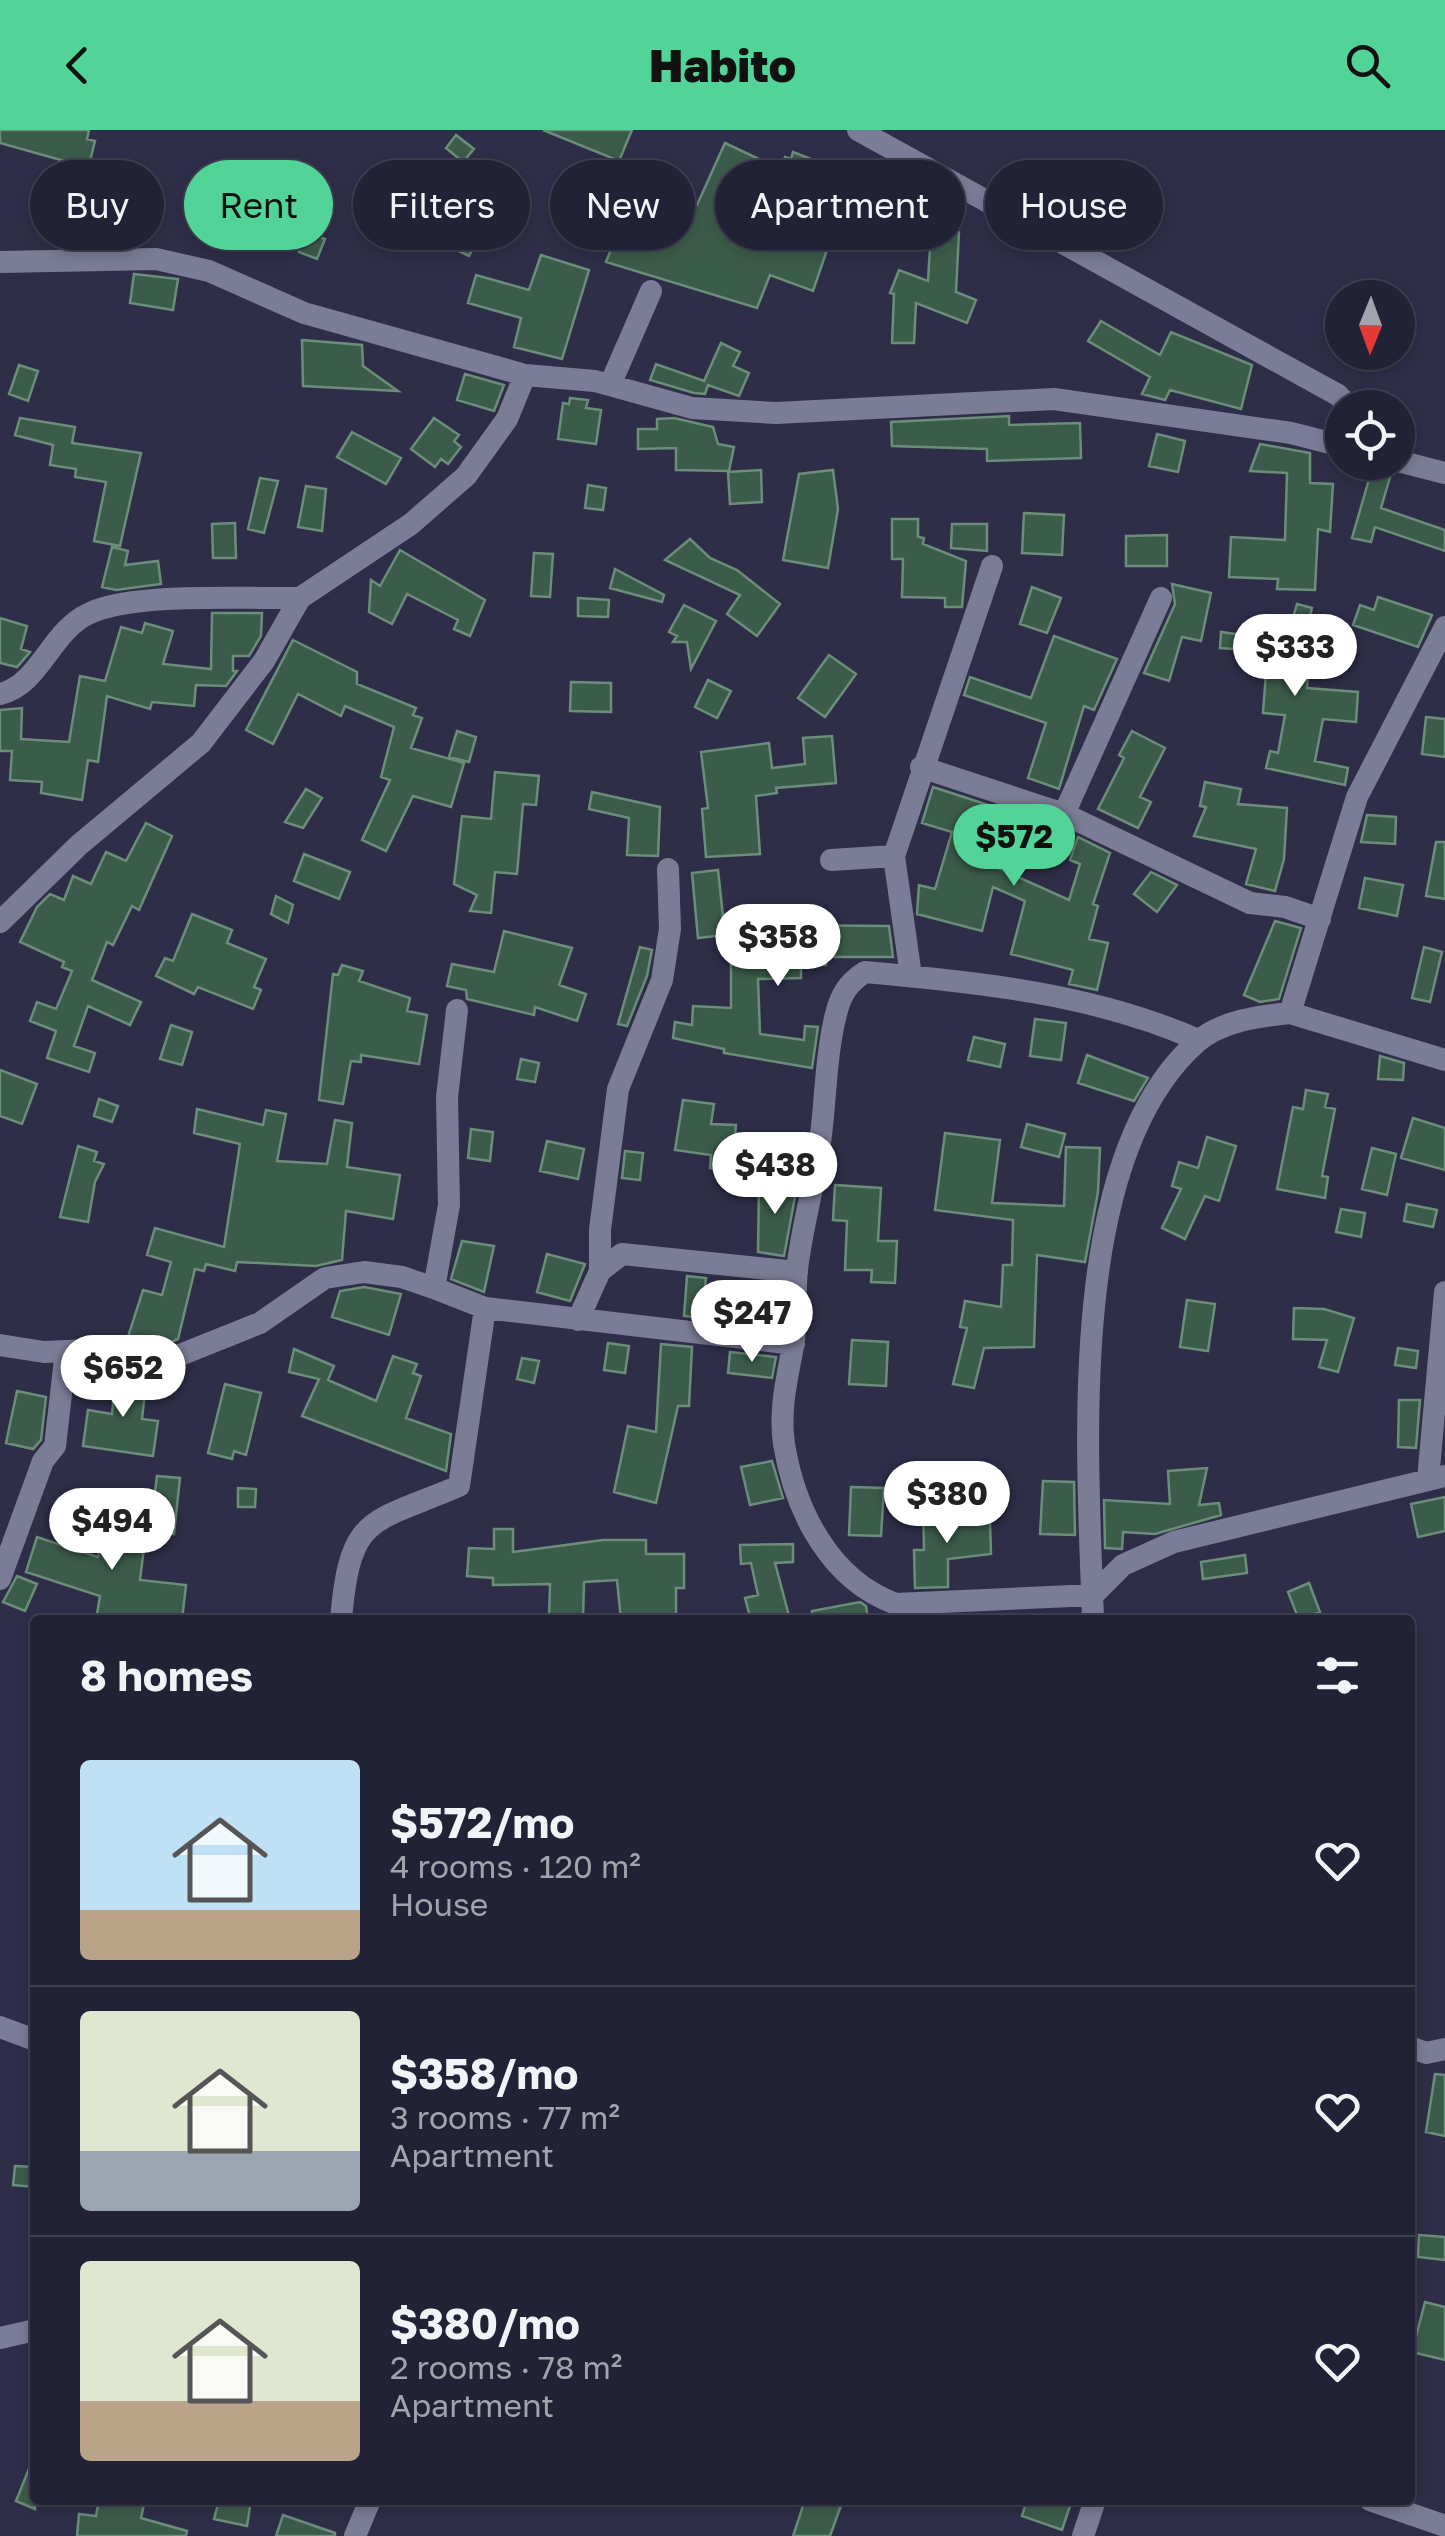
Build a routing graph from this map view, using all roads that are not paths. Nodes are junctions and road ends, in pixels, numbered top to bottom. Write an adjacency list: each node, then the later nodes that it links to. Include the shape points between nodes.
1 (858, 130): 6 (street)
2 (0, 262): 4 (street, via 156,259 209,271 304,313)
3 (651, 291): 5 (street)
4 (524, 376): 5 (street); 11 (street, via 507,419 466,476 411,524)
5 (610, 384): 7 (street, via 692,408 776,413 1054,399)
6 (1327, 390)
7 (1325, 441)
8 (1415, 465): 9 (street)
9 (1445, 473)
10 (992, 566): 15 (street)
11 (300, 598): 14 (street, via 120,604 88,613 60,634 18,690); 21 (street, via 264,661 202,743 78,845)
12 (1161, 598): 16 (street)
13 (1445, 627): 20 (street, via 1357,797)
14 (0, 694)
15 (922, 766): 16 (street); 17 (street)
16 (1064, 814): 20 (street, via 1250,904)
17 (894, 856): 18 (street); 22 (street)
18 (831, 860)
19 (668, 869): 27 (street, via 664,963 618,1089)
20 (1320, 919): 24 (street)
21 (0, 922)
22 (911, 976): 25 (street, via 1121,1010); 28 (street, via 865,972 848,984 837,1012)
23 (457, 1010): 29 (street, via 447,1096 449,1205)
24 (1290, 1013): 25 (street, via 1248,1017); 26 (street)
25 (1198, 1040): 38 (street, via 1160,1085 1112,1189 1101,1249 1089,1449)
26 (1445, 1060)
27 (600, 1271): 28 (street, via 622,1254); 32 (street)
28 (796, 1272): 33 (street)
29 (434, 1288): 31 (street); 35 (street, via 364,1272 325,1278 260,1323 170,1360)
30 (1445, 1292): 36 (street)
31 (485, 1308): 32 (street); 39 (street, via 458,1486 382,1515 352,1546)
32 (578, 1320): 33 (street)
33 (794, 1344): 38 (street, via 783,1385 784,1444 820,1544 838,1570 869,1594 896,1604)
34 (0, 1345): 35 (street)
35 (66, 1352): 37 (street, via 55,1446 43,1461)
36 (1436, 1478): 38 (street, via 1174,1542 1123,1564)
37 (0, 1579)
38 (1093, 1596): 40 (street)
39 (343, 1615)
40 (1094, 1615)
41 (0, 2027): 42 (street)
42 (30, 2038)
43 (1445, 2048): 44 (street, via 1426,2054)
44 (1415, 2049)
45 (30, 2331): 46 (street)
46 (0, 2338)
47 (368, 2505): 51 (street)
48 (1093, 2505): 52 (street)
49 (1384, 2505): 50 (street)
50 (1445, 2526)
51 (355, 2536)
52 (1083, 2536)

